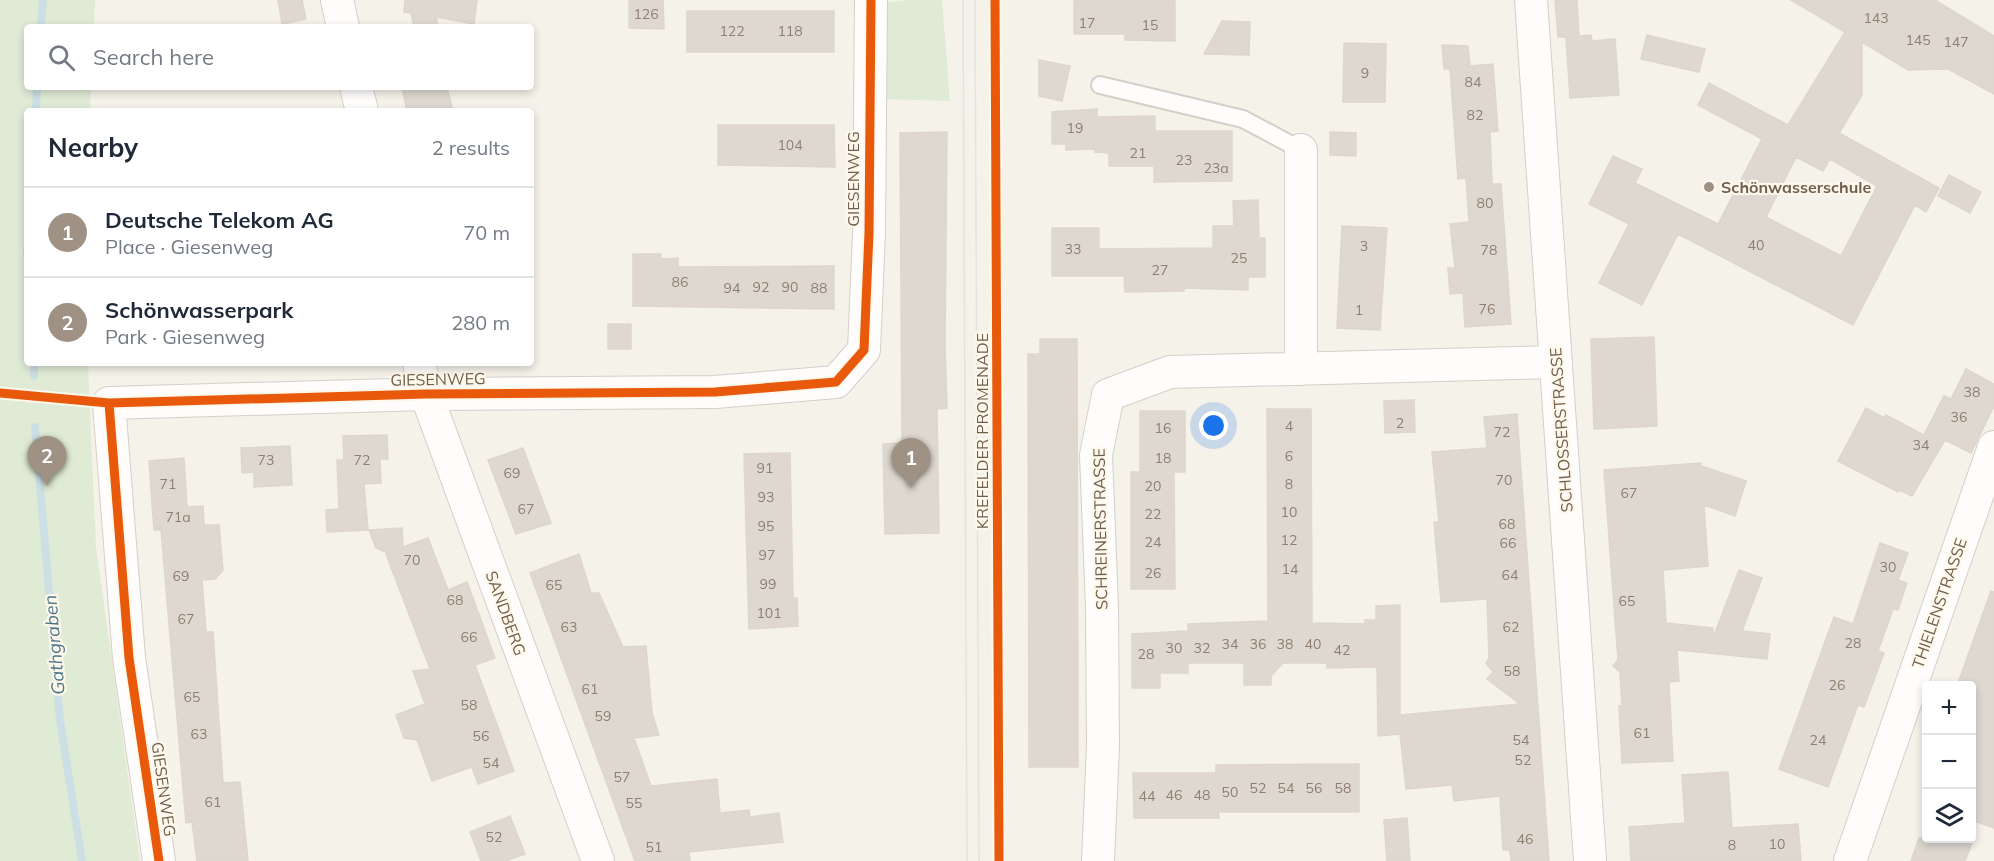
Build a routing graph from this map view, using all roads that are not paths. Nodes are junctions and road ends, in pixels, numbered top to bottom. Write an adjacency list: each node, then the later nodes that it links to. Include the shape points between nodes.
1 (337, 0): 4 (street)
2 (871, 0): 12 (street, GIESENWEG, via 864,350 836,382 715,392)
3 (1531, 0): 9 (street, SCHLOSSERSTRASSE)
4 (342, 24)
5 (1100, 85): 8 (lane, via 1243,119)
6 (358, 90): 7 (street)
7 (361, 108)
8 (1300, 150): 11 (street)
9 (1556, 362): 11 (street, SCHREINERSTRASSE); 17 (street, SCHLOSSERSTRASSE)
10 (420, 366): 12 (street, SANDBERG)
11 (1301, 369): 16 (street, SCHREINERSTRASSE, via 1170,372 1108,395 1096,455 1103,735)
12 (426, 394): 14 (street, GIESENWEG, via 109,403 129,658); 15 (street, SANDBERG)
13 (1994, 447): 18 (street, THIELENSTRASSE)
14 (159, 861)
15 (598, 861)
16 (1098, 861)
17 (1590, 861)
18 (1850, 861)

